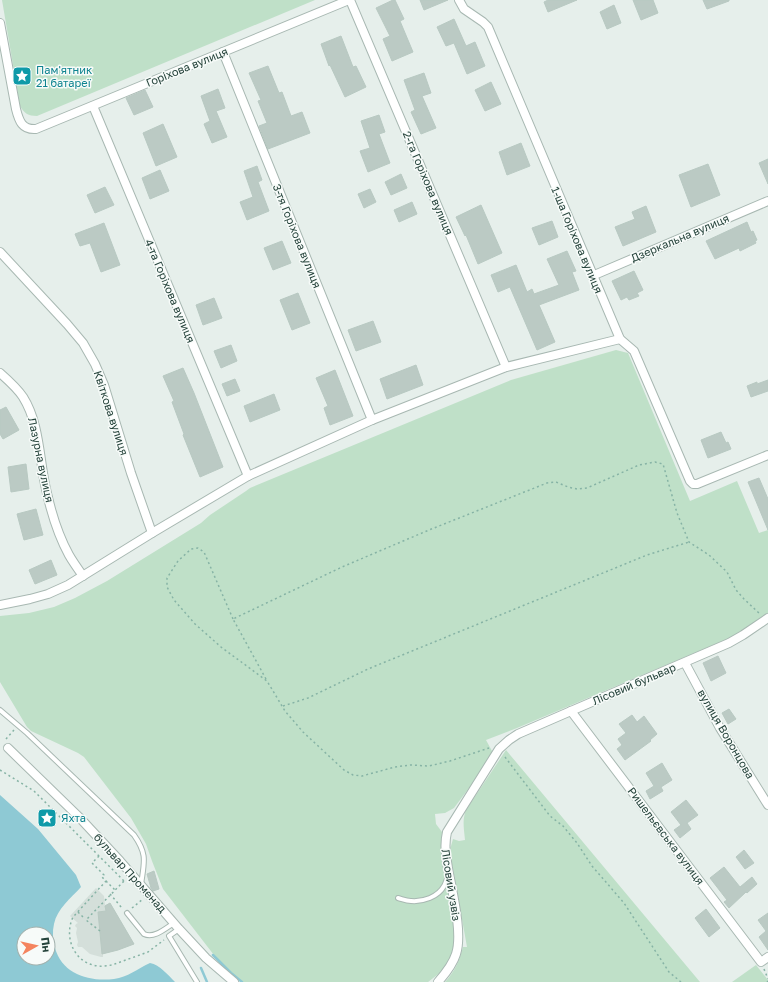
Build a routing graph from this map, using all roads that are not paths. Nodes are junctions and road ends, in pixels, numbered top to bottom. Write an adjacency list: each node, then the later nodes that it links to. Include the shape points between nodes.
1 (349, 0): 4 (street, Горіхова вулиця); 10 (street, 2-га Горіхова вулиця)
2 (459, 0): 8 (street, 1-ша Горіхова вулиця, via 464,9 488,27)
3 (0, 23): 5 (street, Горіхова вулиця, via 21,124 36,129)
4 (223, 52): 5 (street, Горіхова вулиця); 12 (street, 3-тя Горіхова вулиця)
5 (93, 106): 14 (street, 4-та Горіхова вулиця)
6 (768, 201): 8 (street, Дзеркальна вулиця)
7 (0, 252): 15 (street, Квіткова вулиця, via 83,343 95,364)
8 (592, 276): 9 (street, 1-ша Горіхова вулиця)
9 (620, 339): 10 (street); 13 (street, 1-ша Горіхова вулиця, via 634,351 692,484)
10 (506, 367): 12 (street)
11 (0, 373): 16 (street, Лазурна вулиця, via 13,384 30,409 54,517 70,556)
12 (372, 420): 14 (street)
13 (768, 455)
14 (248, 476): 15 (street)
15 (152, 533): 16 (street)
16 (83, 576): 17 (street, via 48,594)
17 (0, 604)
18 (767, 619): 19 (street, Лісовий бульвар, via 729,643)
19 (685, 663): 21 (street, Лісовий бульвар); 24 (street, вулиця Воронцова, via 720,728)
20 (0, 710): 26 (lane, via 134,835 144,857)
21 (571, 711): 23 (street, Лісовий бульвар, via 518,734); 30 (street, Ришельєвська вулиця, via 761,962)
22 (7, 743): 26 (street, бульвар Променад)
23 (499, 749): 25 (street, Лісовий узвіз, via 447,832 445,850)
24 (768, 805)
25 (449, 873): 27 (lane, via 444,886 433,897 417,901); 33 (street, Лісовий узвіз, via 456,910 458,946 451,966)
26 (141, 884): 29 (street, бульвар Променад)
27 (398, 898)
28 (126, 913): 29 (lane, via 148,936)
29 (177, 926): 31 (lane, via 169,936); 32 (street, бульвар Променад, via 206,958)
30 (768, 957)
31 (197, 982)
32 (234, 982)
33 (438, 982)

